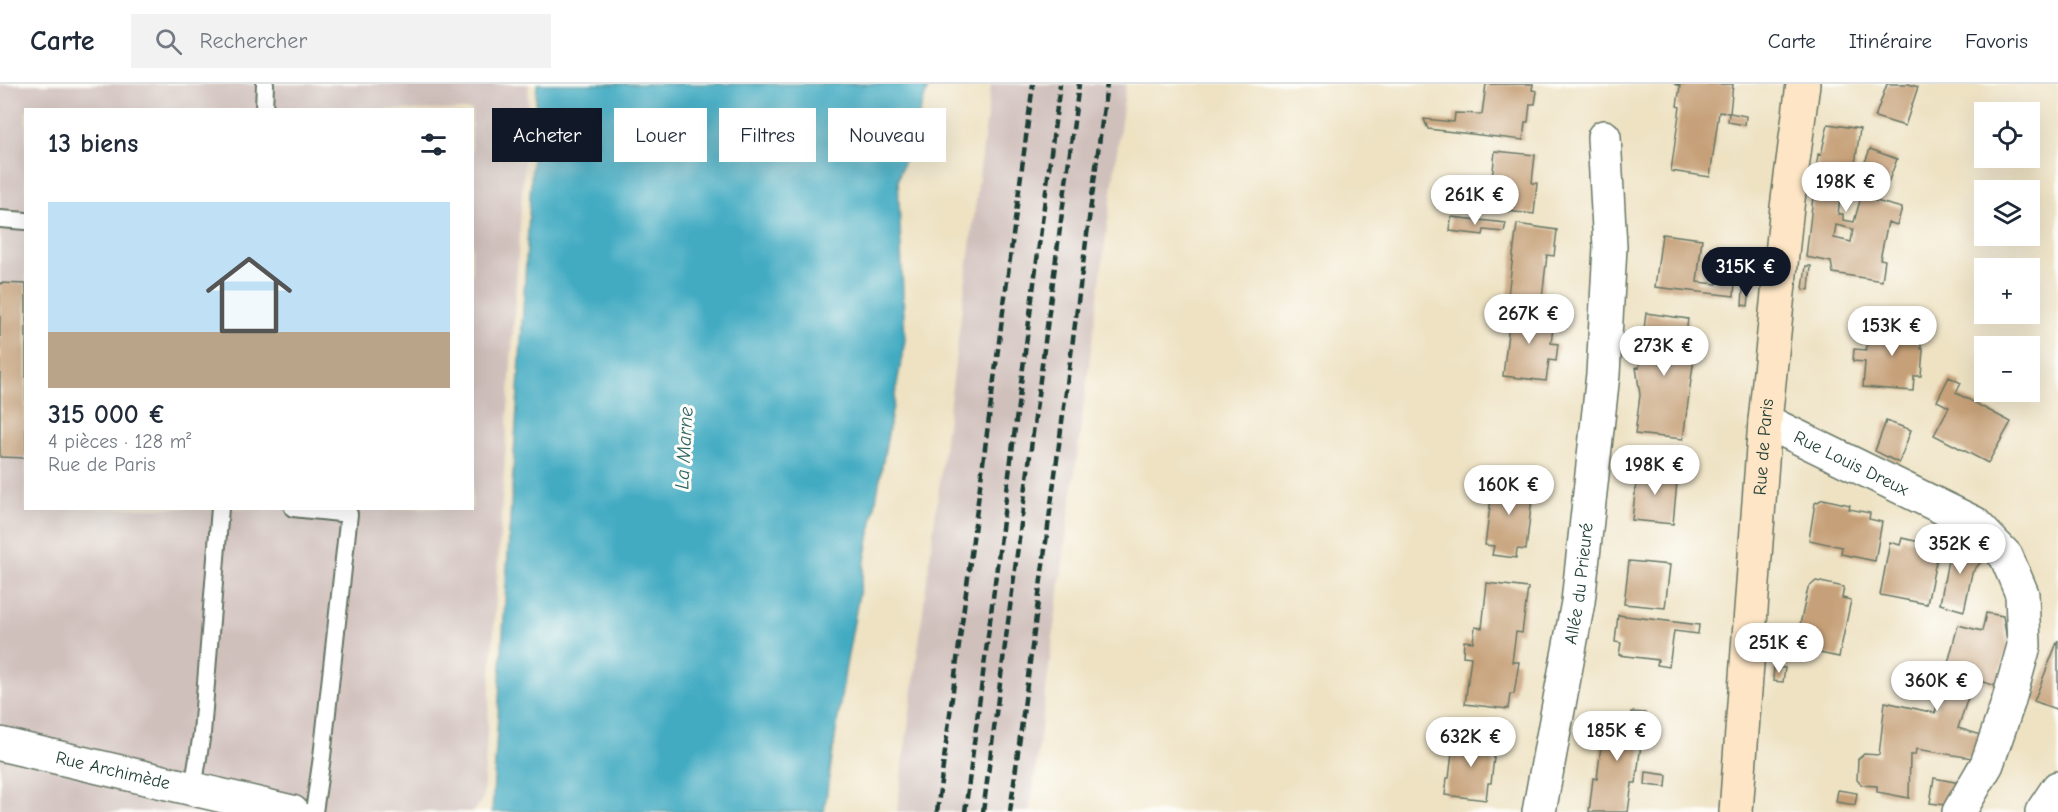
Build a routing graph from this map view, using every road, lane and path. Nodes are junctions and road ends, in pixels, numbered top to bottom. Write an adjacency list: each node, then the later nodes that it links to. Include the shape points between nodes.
1 (265, 84): 3 (lane)
2 (1803, 84): 7 (main road, Rue de Paris)
3 (264, 108)
4 (1604, 137): 15 (street, Allée du Prieuré, via 1610,247 1603,374 1578,602)
5 (0, 219): 6 (lane)
6 (24, 221)
7 (1765, 422): 16 (main road, Rue de Paris); 17 (street, Rue Louis Dreux, via 1974,523 2006,556 2022,594 2024,646 1987,764)
8 (220, 510): 12 (lane, via 202,733)
9 (312, 510): 14 (lane, via 349,514)
10 (0, 744): 12 (street, Rue Archimède)
11 (2058, 788): 18 (street)
12 (193, 789): 13 (street, Rue Archimède)
13 (292, 812)
14 (314, 812)
15 (1539, 812)
16 (1736, 812)
17 (1959, 812)
18 (2042, 812)

